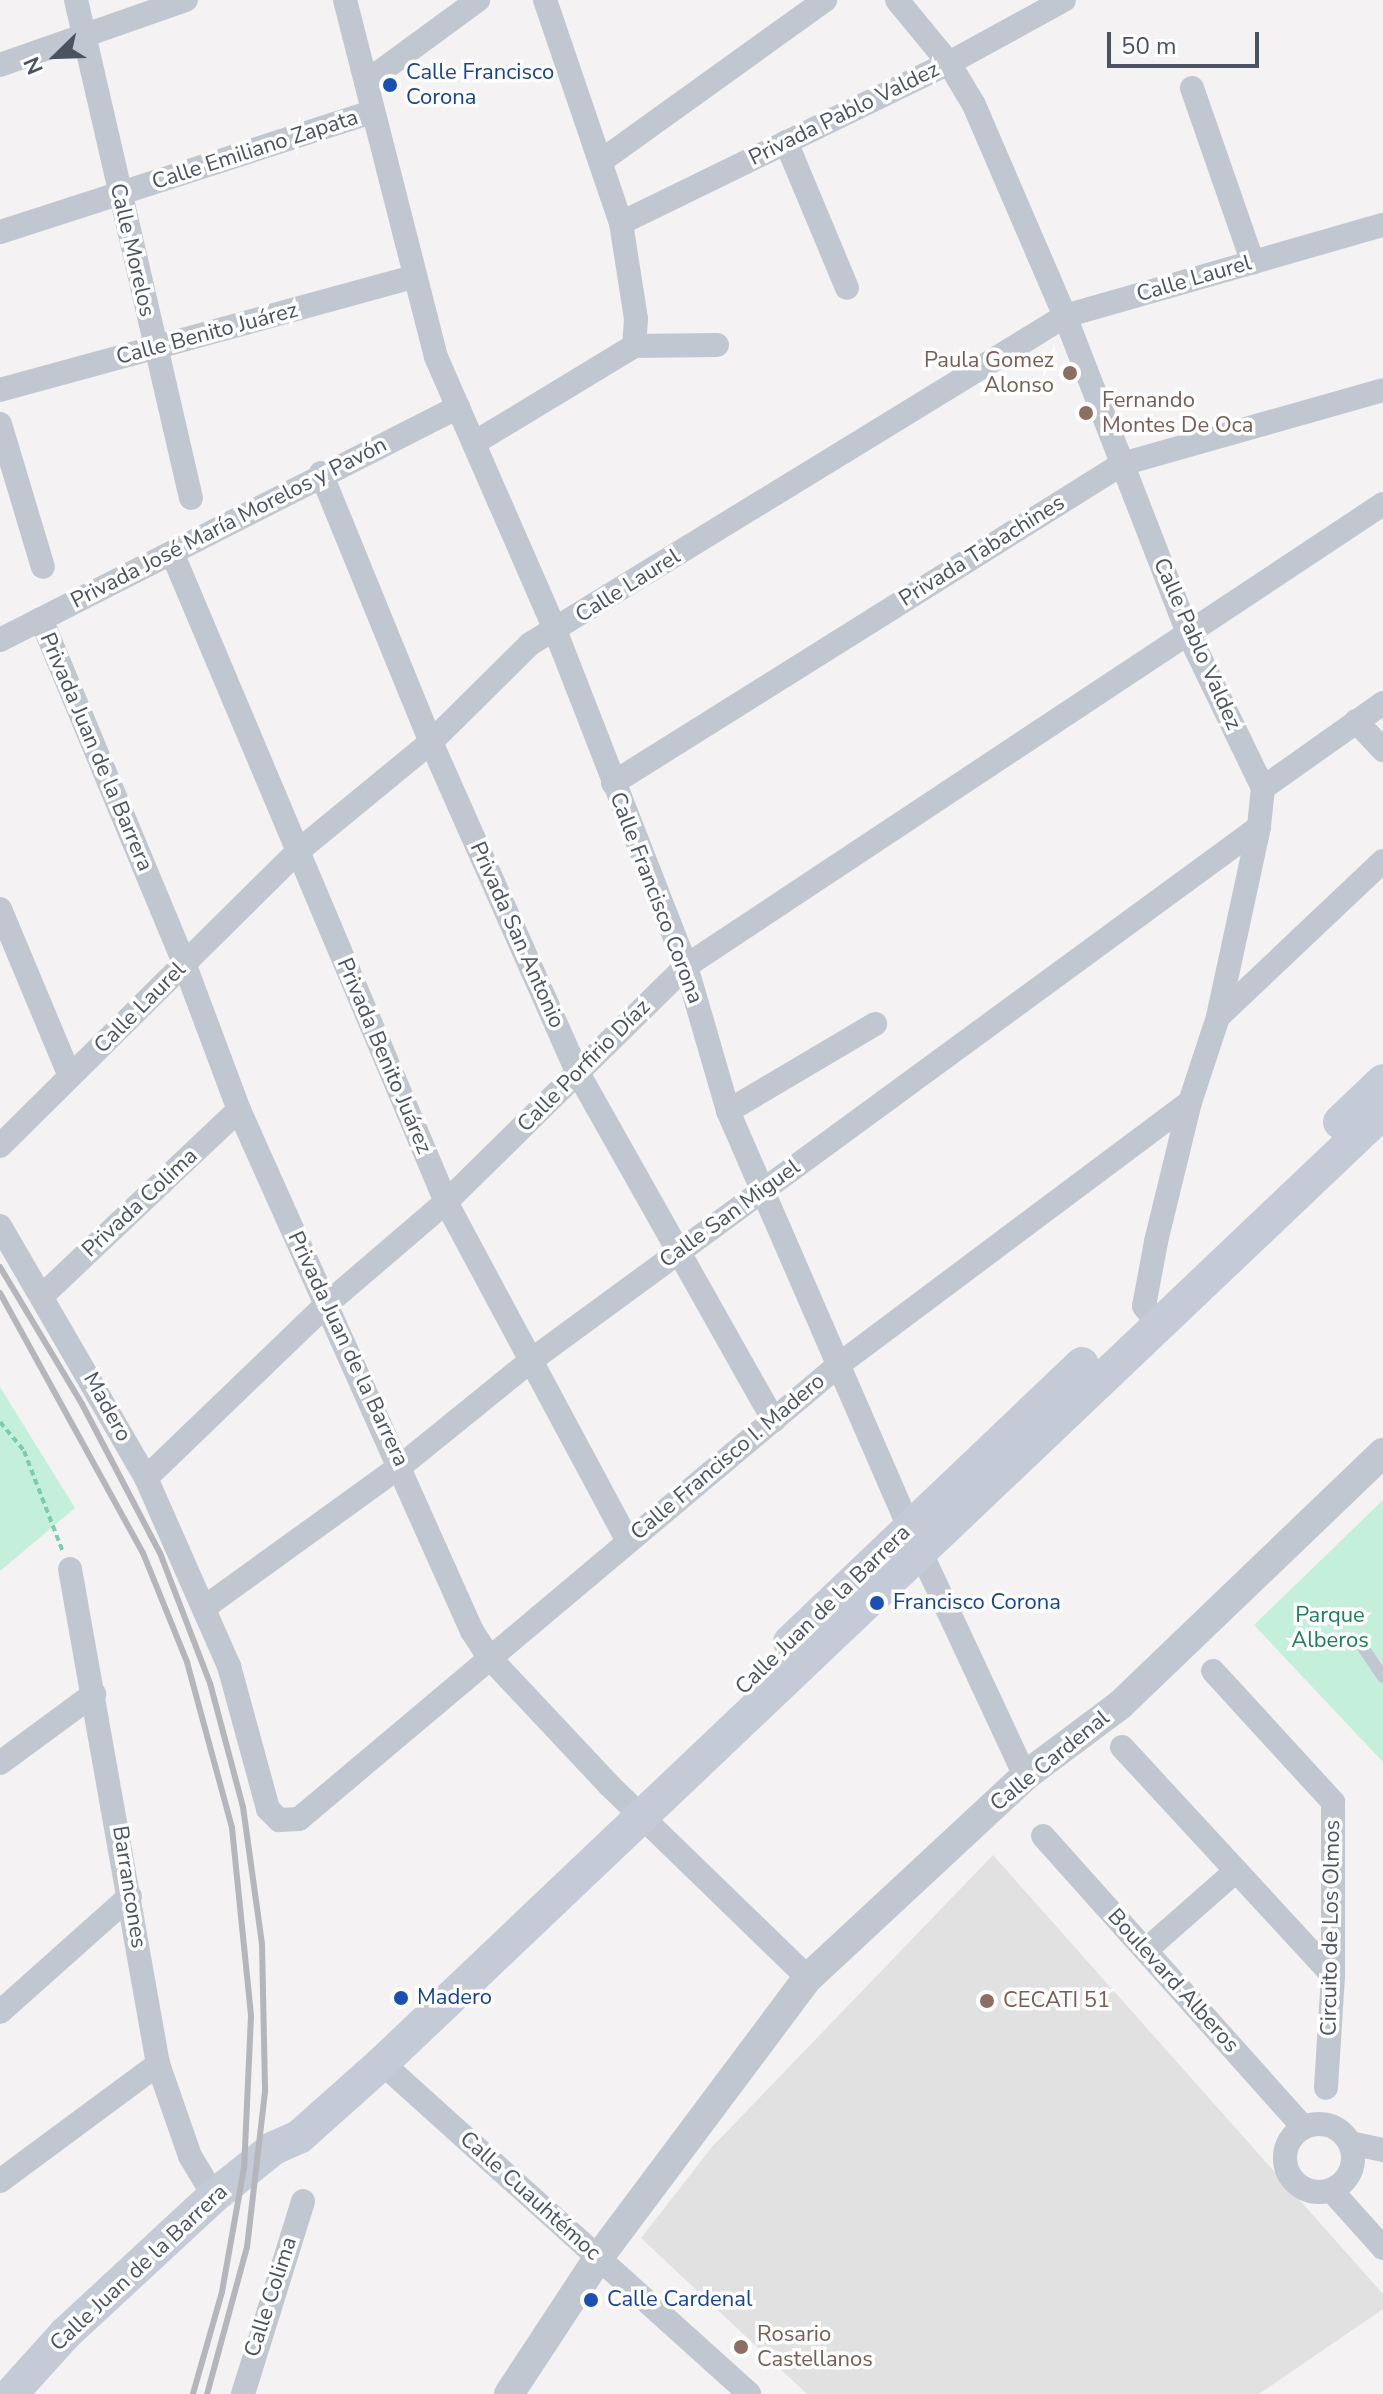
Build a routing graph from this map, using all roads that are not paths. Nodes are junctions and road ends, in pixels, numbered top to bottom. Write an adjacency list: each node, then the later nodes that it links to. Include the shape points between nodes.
1 (76, 0): 9 (street, Calle Morelos)
2 (186, 0): 9 (street)
3 (345, 0): 12 (street, Calle Francisco Corona)
4 (478, 0): 12 (street, Calle Emiliano Zapata)
5 (545, 0): 16 (street)
6 (825, 0): 16 (street)
7 (897, 0): 10 (street, Calle Pablo Valdez)
8 (1064, 0): 10 (street, Privada Pablo Valdez)
9 (85, 35): 11 (street); 17 (street, Calle Morelos)
10 (949, 63): 15 (street, Privada Pablo Valdez); 24 (street, Calle Pablo Valdez, via 974,105)
11 (0, 65)
12 (366, 82): 14 (street, Calle Francisco Corona)
13 (1192, 88): 21 (street)
14 (372, 112): 17 (street, Calle Emiliano Zapata); 22 (street, Calle Francisco Corona)
15 (786, 142): 18 (street, Privada Pablo Valdez); 23 (street)
16 (601, 161): 18 (street)
17 (118, 193): 20 (street, Calle Emiliano Zapata); 27 (street, Calle Morelos)
18 (621, 223): 26 (street, via 636,319)
19 (1383, 225): 21 (street, Calle Laurel)
20 (0, 232)
21 (1253, 263): 24 (street, Calle Laurel)
22 (414, 277): 27 (street, Calle Benito Juárez); 30 (street, Calle Francisco Corona)
23 (847, 288)
24 (1065, 316): 33 (street, Calle Pablo Valdez); 40 (street, Calle Laurel)
25 (717, 345): 26 (street)
26 (634, 346): 32 (street)
27 (155, 349): 28 (street, Calle Benito Juárez); 35 (street, Calle Morelos)
28 (0, 390)
29 (1383, 390): 33 (street, Privada Tabachines)
30 (458, 407): 32 (street, Calle Francisco Corona); 34 (street, Privada José María Morelos y Pavón)
31 (0, 424): 38 (street)
32 (474, 443): 40 (street, Calle Francisco Corona)
33 (1122, 464): 41 (street, Calle Pablo Valdez); 47 (street, Privada Tabachines)
34 (321, 473): 37 (street, Privada José María Morelos y Pavón); 45 (street, Privada San Antonio)
35 (191, 498)
36 (1383, 504): 41 (street, Calle Porfirio Díaz)
37 (173, 555): 39 (street, Privada José María Morelos y Pavón); 50 (street, Privada Benito Juárez)
38 (43, 567)
39 (41, 619): 42 (street, Privada José María Morelos y Pavón); 53 (street, Privada Juan de la Barrera)
40 (555, 630): 45 (street, Calle Laurel, via 502,667); 47 (street, Calle Francisco Corona)
41 (1188, 633): 48 (street, Calle Pablo Valdez); 54 (street, Calle Porfirio Díaz)
42 (0, 640)
43 (1383, 703): 44 (street)
44 (1356, 721): 46 (street); 48 (street)
45 (431, 742): 50 (street, Calle Laurel); 57 (street, Privada San Antonio)
46 (1383, 750)
47 (613, 783): 54 (street, Calle Francisco Corona)
48 (1263, 788): 49 (street)
49 (1259, 827): 55 (street); 65 (street, Calle San Miguel)
50 (297, 852): 53 (street, Calle Laurel); 66 (street, Privada Benito Juárez)
51 (1383, 861): 55 (street)
52 (0, 909): 58 (street)
53 (184, 963): 58 (street, Calle Laurel); 61 (street, Privada Juan de la Barrera)
54 (686, 966): 57 (street, Calle Porfirio Díaz); 62 (street, Calle Francisco Corona)
55 (1218, 1017): 60 (street)
56 (875, 1024): 62 (street)
57 (578, 1073): 66 (street, Calle Porfirio Díaz); 68 (street, Privada San Antonio)
58 (70, 1076): 64 (street, Calle Laurel)
59 (1383, 1081): 71 (main road, Calle Juan de la Barrera)
60 (1190, 1102): 71 (street); 73 (street, Calle Francisco I. Madero)
61 (239, 1110): 69 (street, Privada Colima); 70 (street, Privada Juan de la Barrera)
62 (728, 1111): 65 (street, Calle Francisco Corona)
63 (1383, 1112): 71 (main road, Calle Juan de la Barrera)
64 (0, 1146)
65 (762, 1191): 68 (street, Calle San Miguel); 73 (street, Calle Francisco Corona)
66 (446, 1202): 70 (street, Calle Porfirio Díaz); 72 (street, Privada Benito Juárez)
67 (0, 1226): 69 (street, Madero)
68 (678, 1252): 72 (street, Calle San Miguel); 74 (street, Privada San Antonio)
69 (42, 1296): 77 (street, Madero)
70 (328, 1303): 76 (street, Privada Juan de la Barrera); 77 (street, Calle Porfirio Díaz)
71 (1151, 1315): 78 (main road, Calle Juan de la Barrera)
72 (533, 1359): 76 (street, Calle San Miguel); 79 (street, Privada Benito Juárez)
73 (841, 1363): 74 (street, Calle Francisco I. Madero); 78 (street, Calle Francisco Corona)
74 (774, 1421): 79 (street, Calle Francisco I. Madero)
75 (1383, 1453): 89 (street, Calle Cardenal, via 1120,1705)
76 (402, 1465): 81 (street, Calle San Miguel); 83 (street, Privada Juan de la Barrera, via 466,1619)
77 (146, 1478): 81 (street, Madero)
78 (915, 1538): 89 (street, Calle Francisco Corona); 90 (main road, Calle Juan de la Barrera)
79 (628, 1541): 83 (street, Calle Francisco I. Madero)
80 (70, 1569): 86 (street, Barrancones)
81 (205, 1607): 91 (street, Madero, via 249,1727 268,1809)
82 (1360, 1643): 85 (lane)
83 (488, 1656): 90 (street, Privada Juan de la Barrera); 91 (street, Calle Francisco I. Madero, via 299,1819)
84 (1213, 1671): 96 (street, Circuito de Los Olmos, via 1333,1802)
85 (1383, 1677)
86 (94, 1694): 88 (street); 94 (street, Barrancones)
87 (1122, 1747): 93 (street, Circuito de Los Olmos)
88 (4, 1753)
89 (1025, 1776): 97 (street, Calle Cardenal)
90 (632, 1809): 97 (street, Privada Juan de la Barrera); 99 (main road, Calle Juan de la Barrera); 104 (main road, Calle Juan de la Barrera, via 287,2122)
91 (279, 1820)
92 (1043, 1836): 95 (street, Boulevard Alberos)
93 (1236, 1871): 95 (street); 96 (street, Circuito de Los Olmos)
94 (130, 1896): 98 (street); 100 (street, Barrancones)
95 (1146, 1950): 102 (street, Boulevard Alberos)
96 (1333, 1976): 101 (street, Circuito de Los Olmos)
97 (808, 1978): 111 (street, Calle Cardenal)
98 (0, 2012)
99 (382, 2063): 104 (main road, Calle Juan de la Barrera, via 299,2137); 111 (street, Calle Cuauhtémoc)
100 (158, 2064): 106 (street); 108 (street, Barrancones, via 190,2156)
101 (1326, 2088)
102 (1303, 2127): 103 (street, via 1335,2127); 107 (street, via 1288,2143 1290,2177 1308,2191)
103 (1350, 2143): 105 (street); 107 (street, via 1348,2176)
104 (274, 2148): 108 (main road, Calle Juan de la Barrera)
105 (1383, 2150)
106 (0, 2181)
107 (1331, 2190): 110 (street)
108 (214, 2196): 112 (main road, Calle Juan de la Barrera, via 65,2334)
109 (303, 2201): 113 (street, Calle Colima)
110 (1383, 2248)
111 (599, 2257): 114 (street, Calle Cardenal); 115 (street, Calle Cuauhtémoc)
112 (11, 2394)
113 (243, 2394)
114 (509, 2394)
115 (749, 2394)

